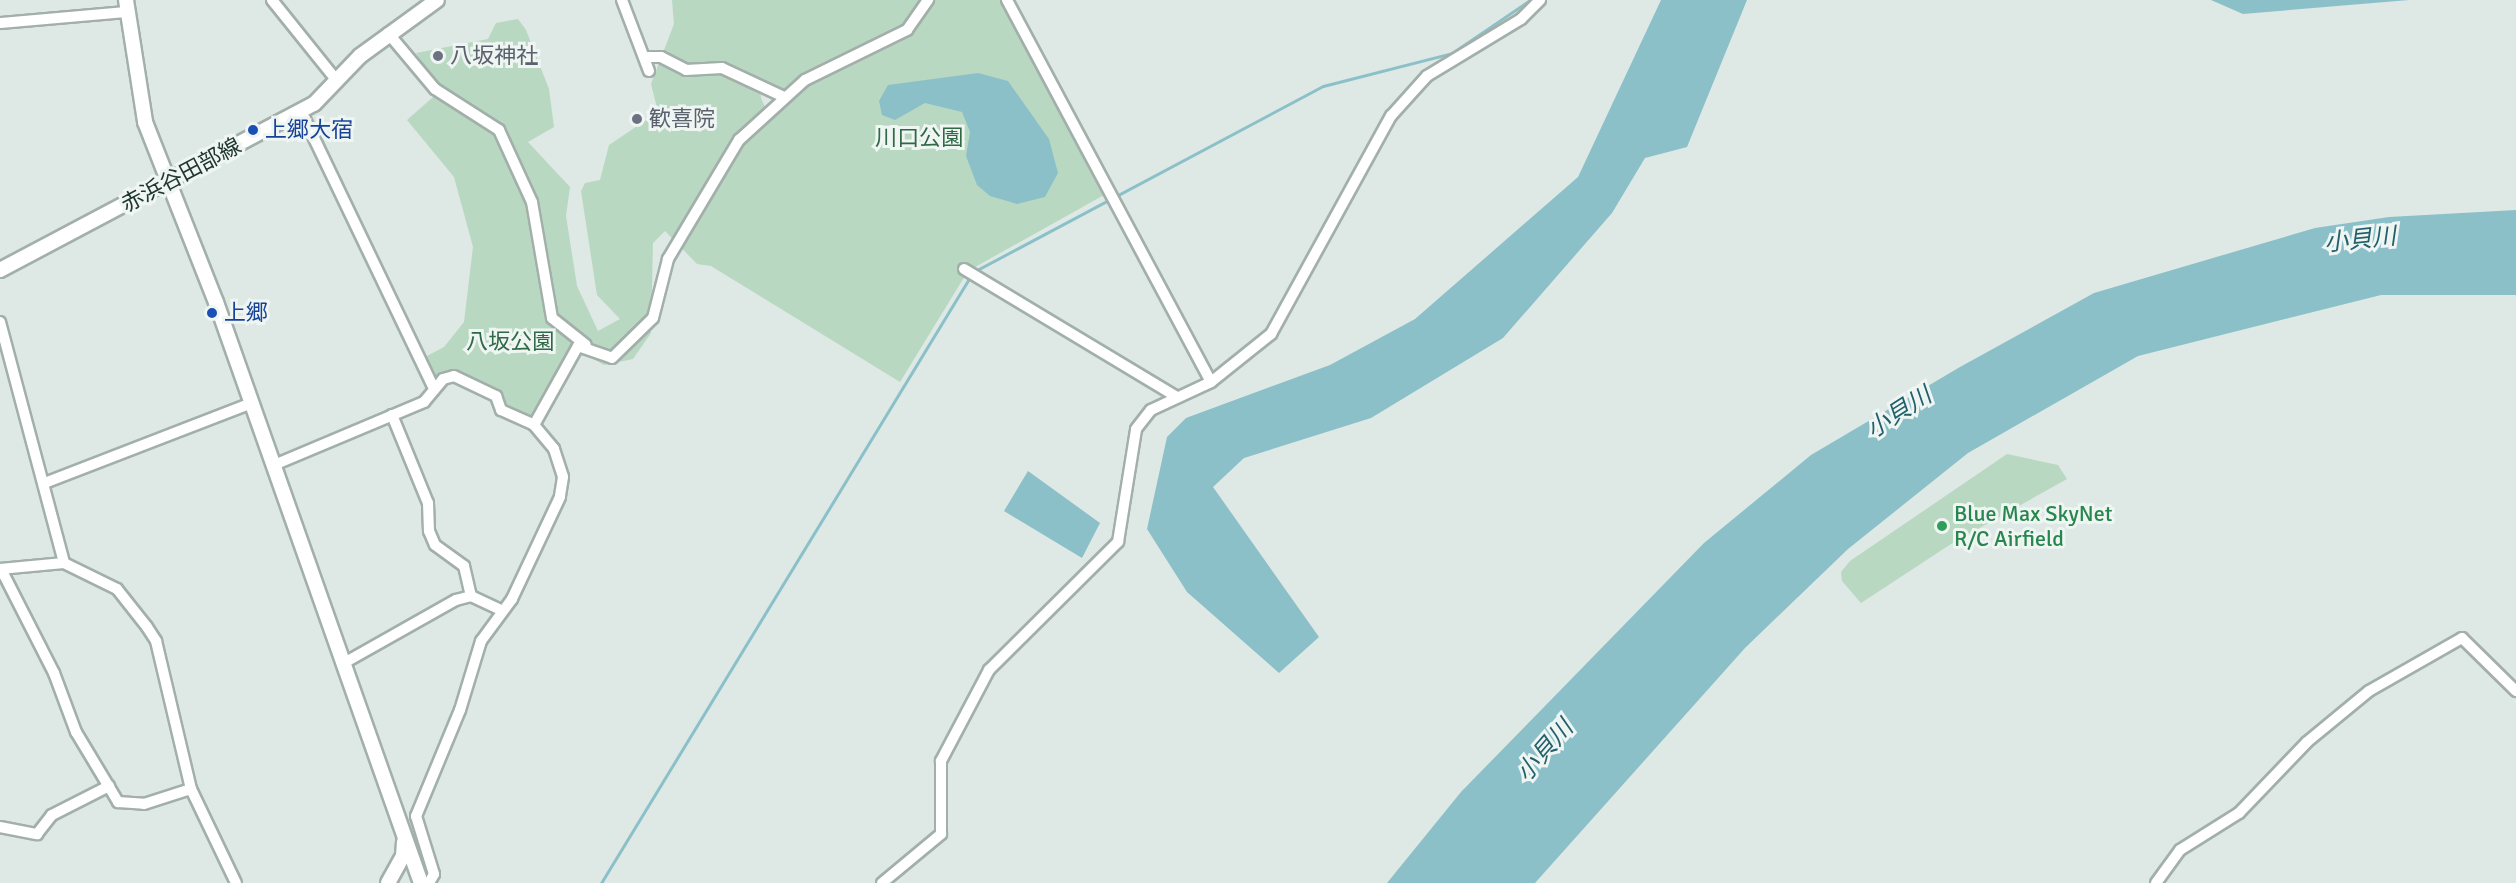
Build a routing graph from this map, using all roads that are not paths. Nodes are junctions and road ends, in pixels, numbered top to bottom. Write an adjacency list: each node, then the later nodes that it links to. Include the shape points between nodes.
1 (272, 0): 12 (street)
2 (437, 0): 9 (street, 赤浜谷田部線)
3 (622, 0): 10 (street)
4 (928, 0): 13 (street, via 907,30 805,80)
5 (1007, 0): 20 (street)
6 (1540, 0): 20 (street, via 1521,19 1427,76 1391,116 1271,334)
7 (127, 6): 8 (street); 15 (street, via 140,103)
8 (0, 23)
9 (388, 33): 12 (street, 赤浜谷田部線); 19 (street, via 435,89 499,130 532,201 552,318)
10 (645, 57): 11 (street); 13 (street, via 661,57 686,70 722,68)
11 (649, 71)
12 (338, 82): 14 (street, 赤浜谷田部線)
13 (784, 97): 19 (street, via 739,140 676,244 653,318 612,358)
14 (301, 111): 15 (street, 赤浜谷田部線); 21 (street)
15 (168, 182): 17 (street, 赤浜谷田部線); 23 (street)
16 (964, 269): 22 (street)
17 (0, 270)
18 (0, 322): 27 (street)
19 (586, 345): 25 (street, via 578,346)
20 (1211, 382): 22 (street)
21 (433, 387): 24 (street, via 424,402); 25 (street, via 443,379 466,379 496,396 512,419)
22 (1175, 396): 42 (street, via 1151,410 1136,429 1118,542 989,670 944,751 941,834)
23 (252, 403): 26 (street); 27 (street)
24 (392, 415): 26 (street); 30 (street, via 428,503 429,531 435,545 464,566)
25 (534, 425): 31 (street, via 554,449 563,477 560,497 527,570)
26 (273, 465): 32 (street)
27 (47, 482): 28 (street)
28 (64, 563): 29 (street); 35 (street, via 117,589 156,641)
29 (0, 569): 34 (street, via 54,673 76,732)
30 (471, 596): 31 (street); 32 (street, via 437,608)
31 (501, 610): 41 (street, via 481,641 456,720 416,816 434,874)
32 (344, 663): 37 (street)
33 (2516, 691): 43 (street, via 2462,638 2362,696 2307,742 2239,813 2180,850)
34 (109, 786): 35 (street, via 118,802 129,806); 36 (street, via 52,815 37,834)
35 (191, 789): 38 (street)
36 (0, 827)
37 (405, 837): 39 (street, via 403,856); 40 (street)
38 (236, 883)
39 (388, 883)
40 (421, 883)
41 (429, 883)
42 (882, 883)
43 (2156, 883)

